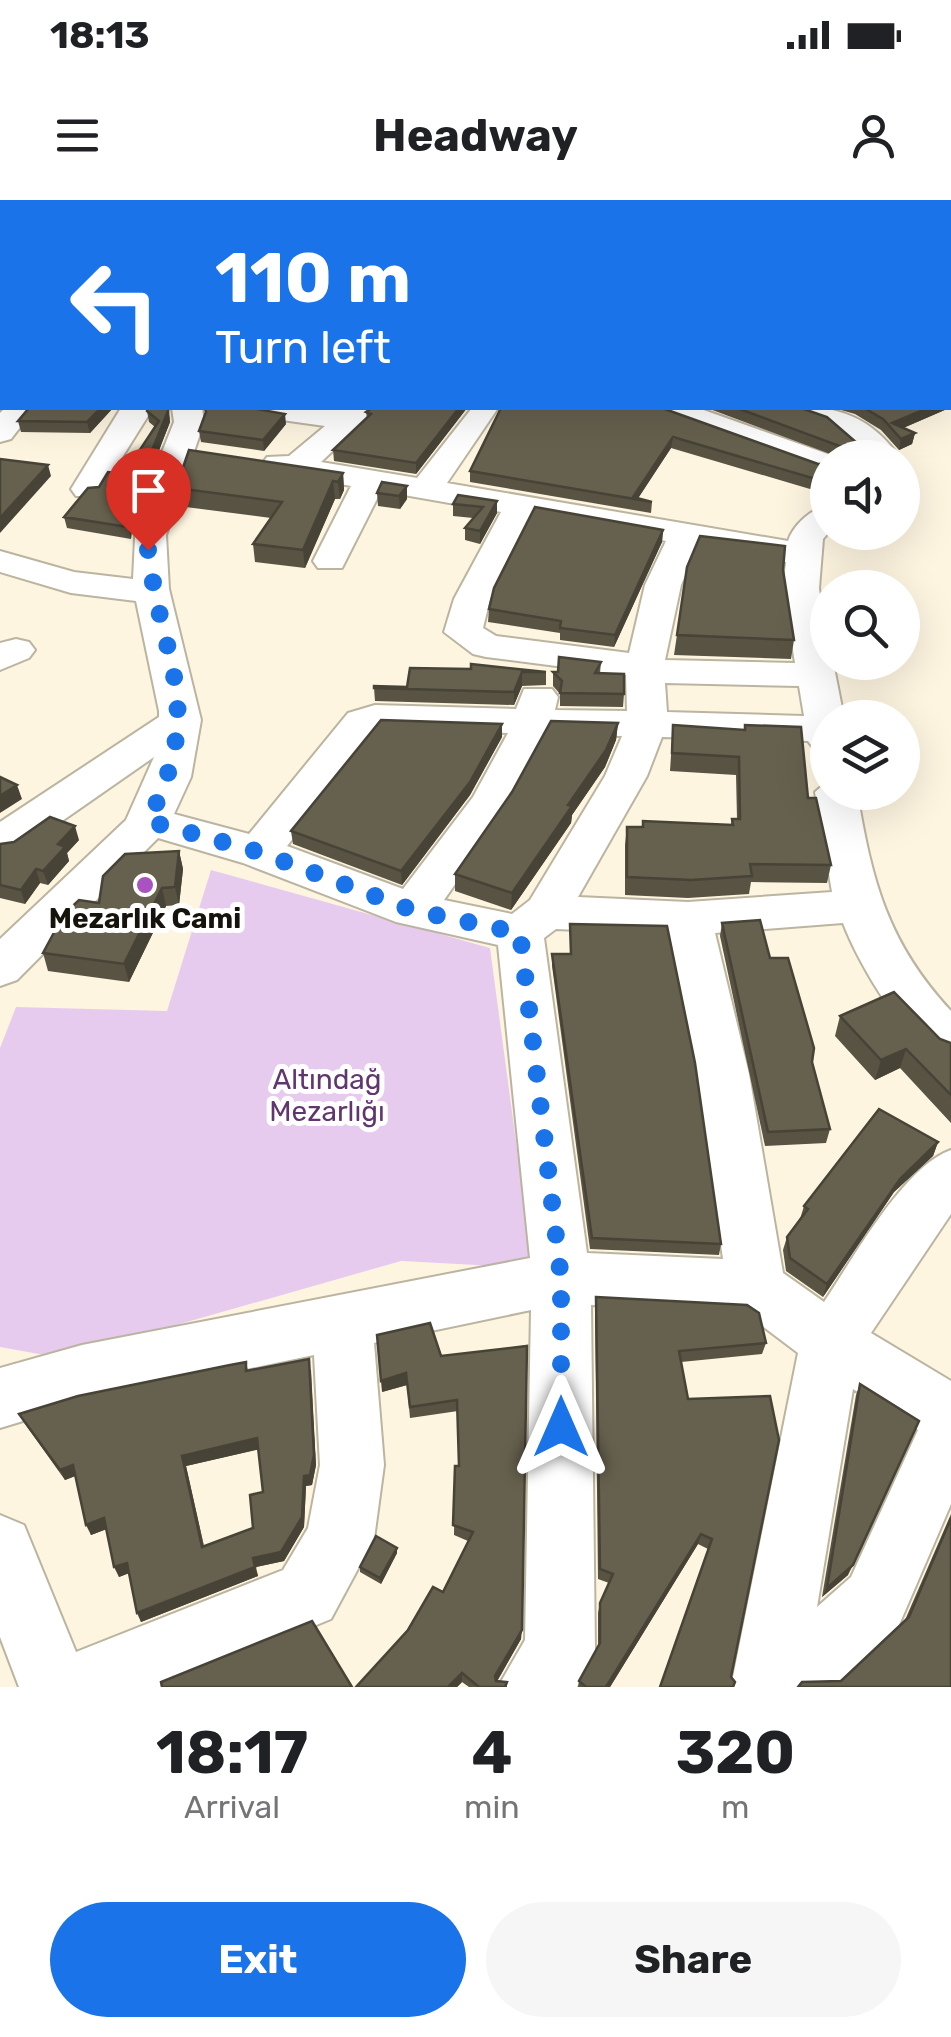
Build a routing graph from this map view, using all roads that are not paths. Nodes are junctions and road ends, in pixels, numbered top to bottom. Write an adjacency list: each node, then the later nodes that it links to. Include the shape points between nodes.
1 (18, 410): 9 (street)
2 (136, 410): 15 (street)
3 (187, 410): 11 (street)
4 (292, 410): 8 (street)
5 (485, 410): 16 (street)
6 (685, 410): 12 (street)
7 (835, 411): 10 (street)
8 (356, 414): 13 (street)
9 (0, 433)
10 (865, 440)
11 (212, 456): 13 (street); 23 (street, via 152,520)
12 (810, 457)
13 (296, 466): 14 (street)
14 (370, 480): 16 (street); 22 (street)
15 (87, 489)
16 (426, 489): 17 (street)
17 (523, 503): 19 (street); 25 (street, via 472,599 463,632 486,646)
18 (810, 532): 20 (street)
19 (686, 535): 20 (street); 26 (street, via 663,585)
20 (802, 554): 24 (street)
21 (0, 561): 23 (street, via 71,582)
22 (330, 561)
23 (153, 592): 28 (street)
24 (810, 644)
25 (540, 655): 26 (street); 29 (street)
26 (645, 669): 27 (street); 30 (street)
27 (810, 675)
28 (181, 720): 33 (street, via 171,776); 34 (street)
29 (536, 724): 30 (street); 35 (street, via 375,717 362,722); 37 (street)
30 (647, 724): 31 (street); 39 (street, via 626,776)
31 (810, 733)
32 (839, 810): 36 (street)
33 (148, 821): 35 (street); 40 (street)
34 (0, 844)
35 (259, 852): 37 (street)
36 (856, 906): 38 (street); 41 (street, via 888,972)
37 (412, 910): 39 (street)
38 (688, 919): 39 (street); 44 (street, via 723,1074)
39 (533, 922): 43 (street)
40 (0, 968)
41 (951, 1044)
42 (951, 1172): 46 (street)
43 (561, 1278): 44 (street); 45 (street); 53 (street, via 560,1651)
44 (756, 1286): 46 (street)
45 (342, 1325): 47 (street, via 82,1374); 52 (street, via 352,1465 340,1539 307,1595)
46 (831, 1342): 48 (street); 54 (street)
47 (0, 1398)
48 (951, 1416)
49 (951, 1429): 55 (street, via 875,1602)
50 (0, 1550): 51 (street)
51 (54, 1687)
52 (78, 1687)
53 (534, 1687)
54 (767, 1687)
55 (780, 1687)

